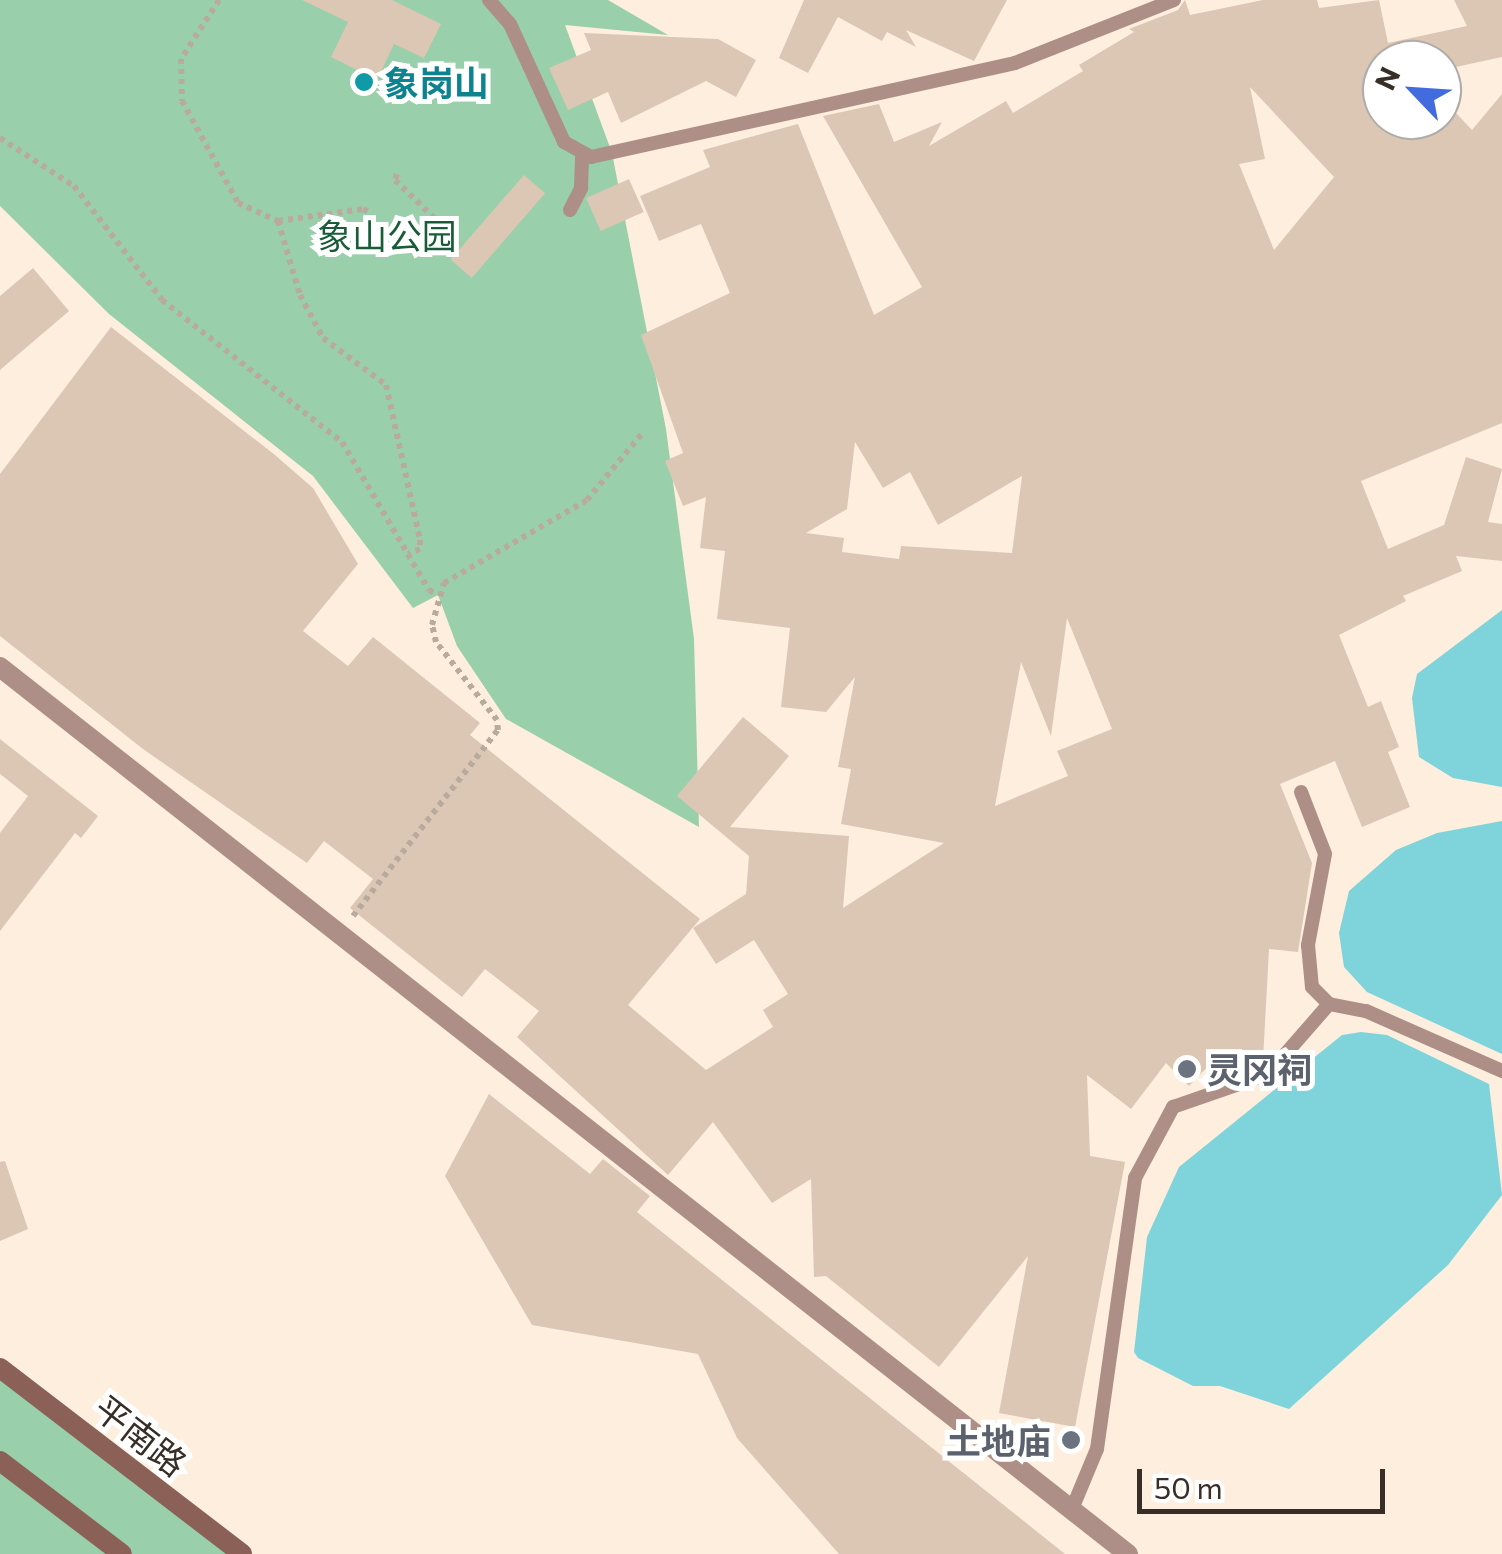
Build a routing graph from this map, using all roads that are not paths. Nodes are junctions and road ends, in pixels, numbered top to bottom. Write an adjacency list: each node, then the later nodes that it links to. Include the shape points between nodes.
1 (489, 0): 3 (lane, via 510,24 564,142)
2 (1174, 0): 3 (lane, via 1016,63)
3 (582, 156): 4 (lane, via 582,188)
4 (570, 210)
5 (0, 666): 11 (street)
6 (1301, 792): 7 (lane, via 1324,854 1308,944 1312,986)
7 (1329, 1004): 8 (lane, via 1366,1011); 11 (lane, via 1268,1074 1174,1107 1136,1178 1098,1449)
8 (1502, 1071)
9 (0, 1368): 13 (main road, 平南路)
10 (0, 1461): 12 (main road)
11 (1072, 1509): 14 (street)
12 (122, 1554)
13 (242, 1554)
14 (1128, 1554)

